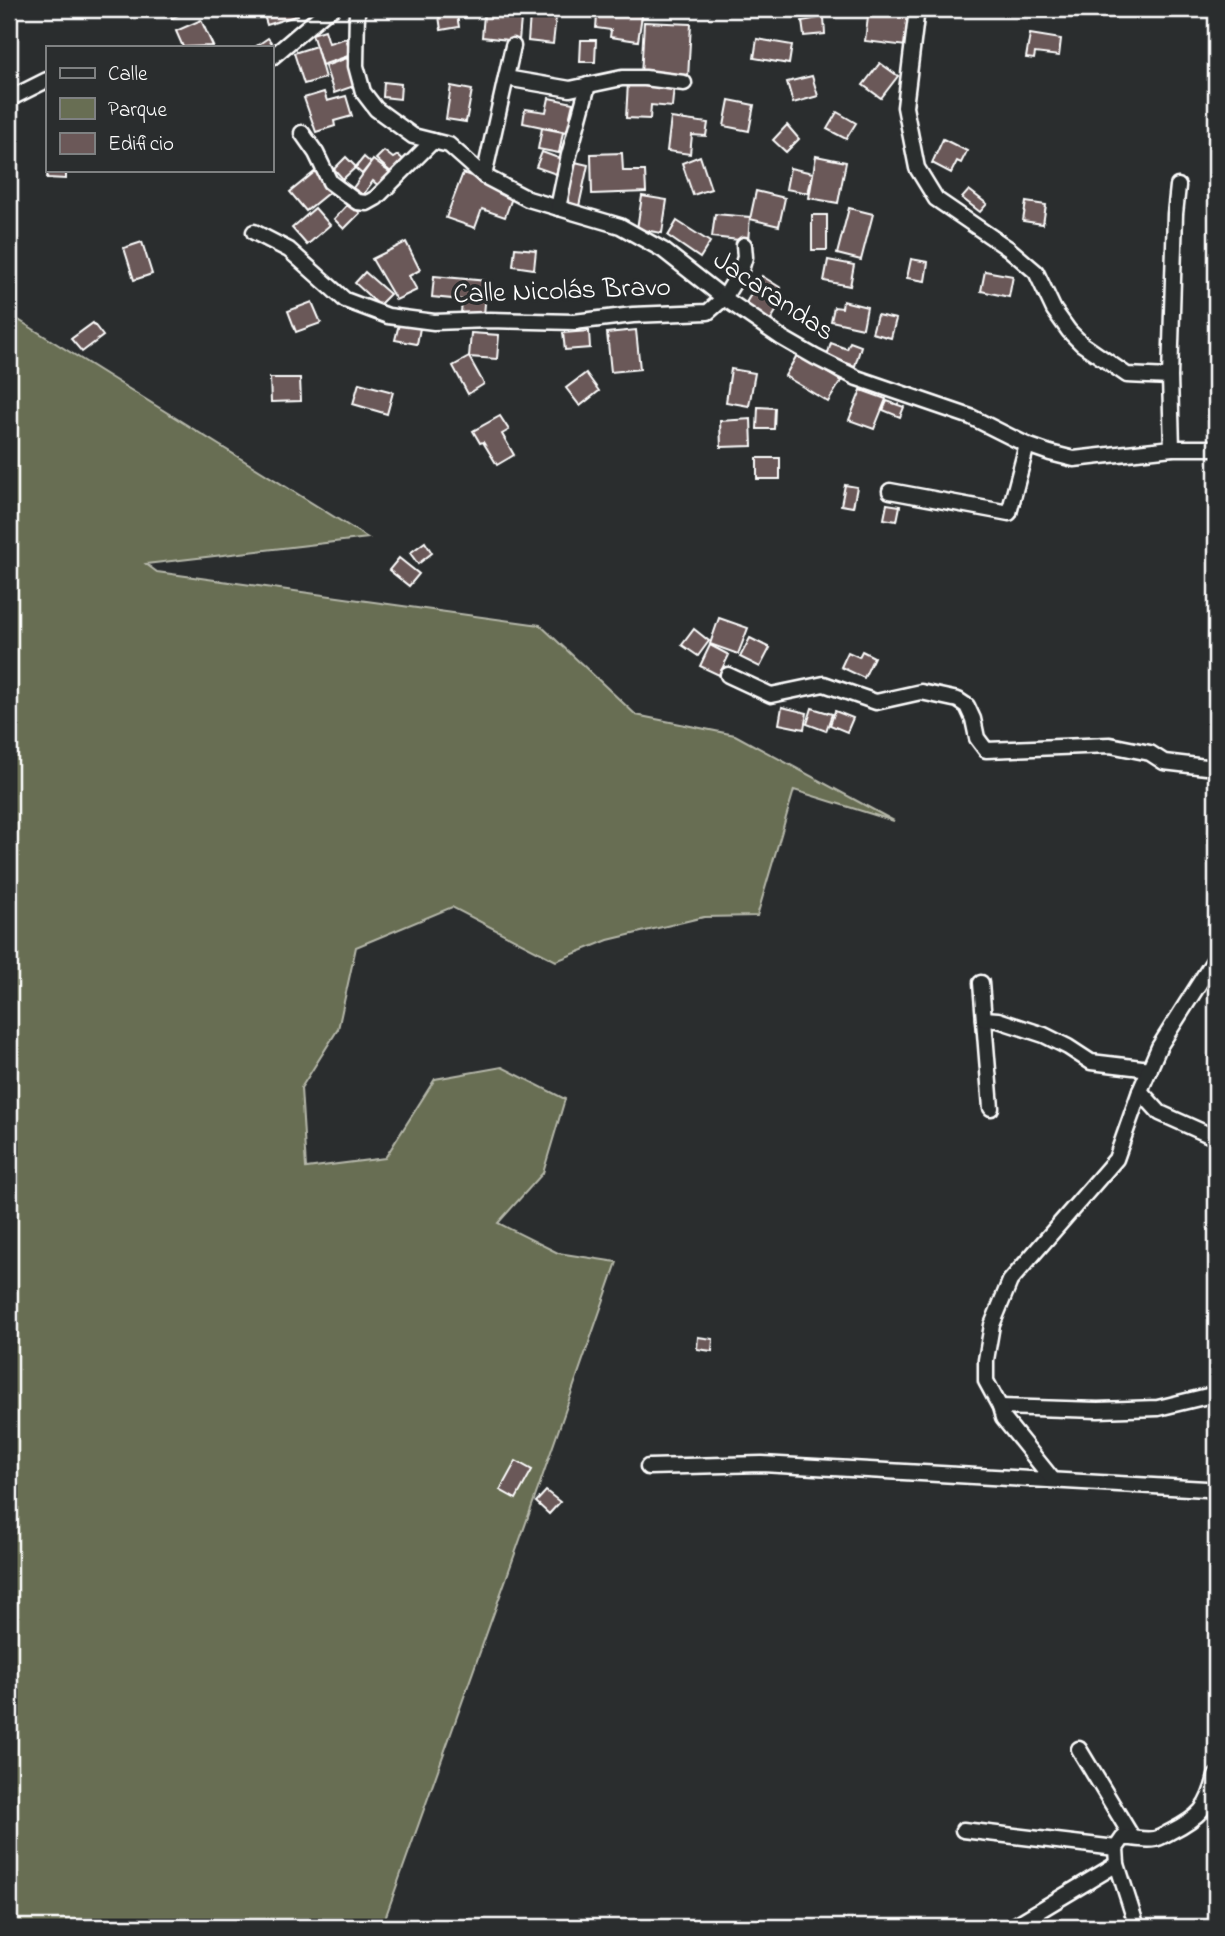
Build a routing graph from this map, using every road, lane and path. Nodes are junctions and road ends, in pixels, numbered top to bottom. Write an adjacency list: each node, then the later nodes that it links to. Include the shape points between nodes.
1 (332, 9): 5 (street)
2 (357, 9): 12 (street, Jacarandas, via 356,66 363,92 376,110 413,136)
3 (916, 9): 19 (street, via 905,107 917,168 936,198 1036,272 1054,310 1082,344 1127,375)
4 (513, 46): 6 (street)
5 (273, 56)
6 (506, 78): 9 (street, via 570,89); 13 (street)
7 (46, 80): 10 (street)
8 (684, 83): 9 (street, via 622,78)
9 (589, 85): 15 (street)
10 (9, 99)
11 (302, 133): 12 (street, via 330,182 357,202 367,203)
12 (433, 141): 13 (street, Jacarandas, via 449,145)
13 (484, 176): 15 (street, Jacarandas, via 528,199)
14 (1178, 186): 19 (street)
15 (558, 208): 18 (street, Jacarandas, via 620,226 663,250)
16 (254, 232): 18 (street, Calle Nicolás Bravo, via 289,250 345,300 388,316 434,322 574,322 633,314 708,312)
17 (744, 245): 18 (street, via 741,270)
18 (724, 298): 20 (street, Jacarandas, via 782,338 857,378 971,417)
19 (1170, 377): 21 (street)
20 (1027, 445): 21 (street, Jacarandas, via 1074,459); 23 (street, via 1009,513)
21 (1172, 449): 22 (street, Jacarandas)
22 (1216, 449)
23 (890, 491)
24 (728, 675): 25 (street, via 771,695 824,684 876,702 921,692 958,700 967,706 977,738 986,750 1110,745 1150,753 1164,762)
25 (1216, 766)
26 (1216, 957): 29 (street)
27 (981, 983): 28 (street)
28 (984, 1019): 29 (street, via 1044,1035 1091,1062); 31 (street)
29 (1150, 1069): 30 (street)
30 (1140, 1091): 32 (street, via 1160,1113); 34 (street, via 1116,1159 1010,1281 992,1325 986,1360 986,1381)
31 (991, 1108)
32 (1216, 1138)
33 (1216, 1394): 34 (street, via 1158,1408)
34 (1000, 1407): 36 (street, via 1003,1418)
35 (648, 1467): 36 (street, via 762,1464)
36 (1052, 1480): 37 (street)
37 (1216, 1492)
38 (1079, 1749): 41 (street)
39 (1216, 1776): 41 (street, via 1211,1796 1193,1821 1156,1839)
40 (963, 1830): 42 (street)
41 (1132, 1837): 42 (street, via 1123,1838)
42 (1116, 1848): 43 (street)
43 (1117, 1864): 44 (street); 45 (street)
44 (1012, 1927)
45 (1137, 1927)

